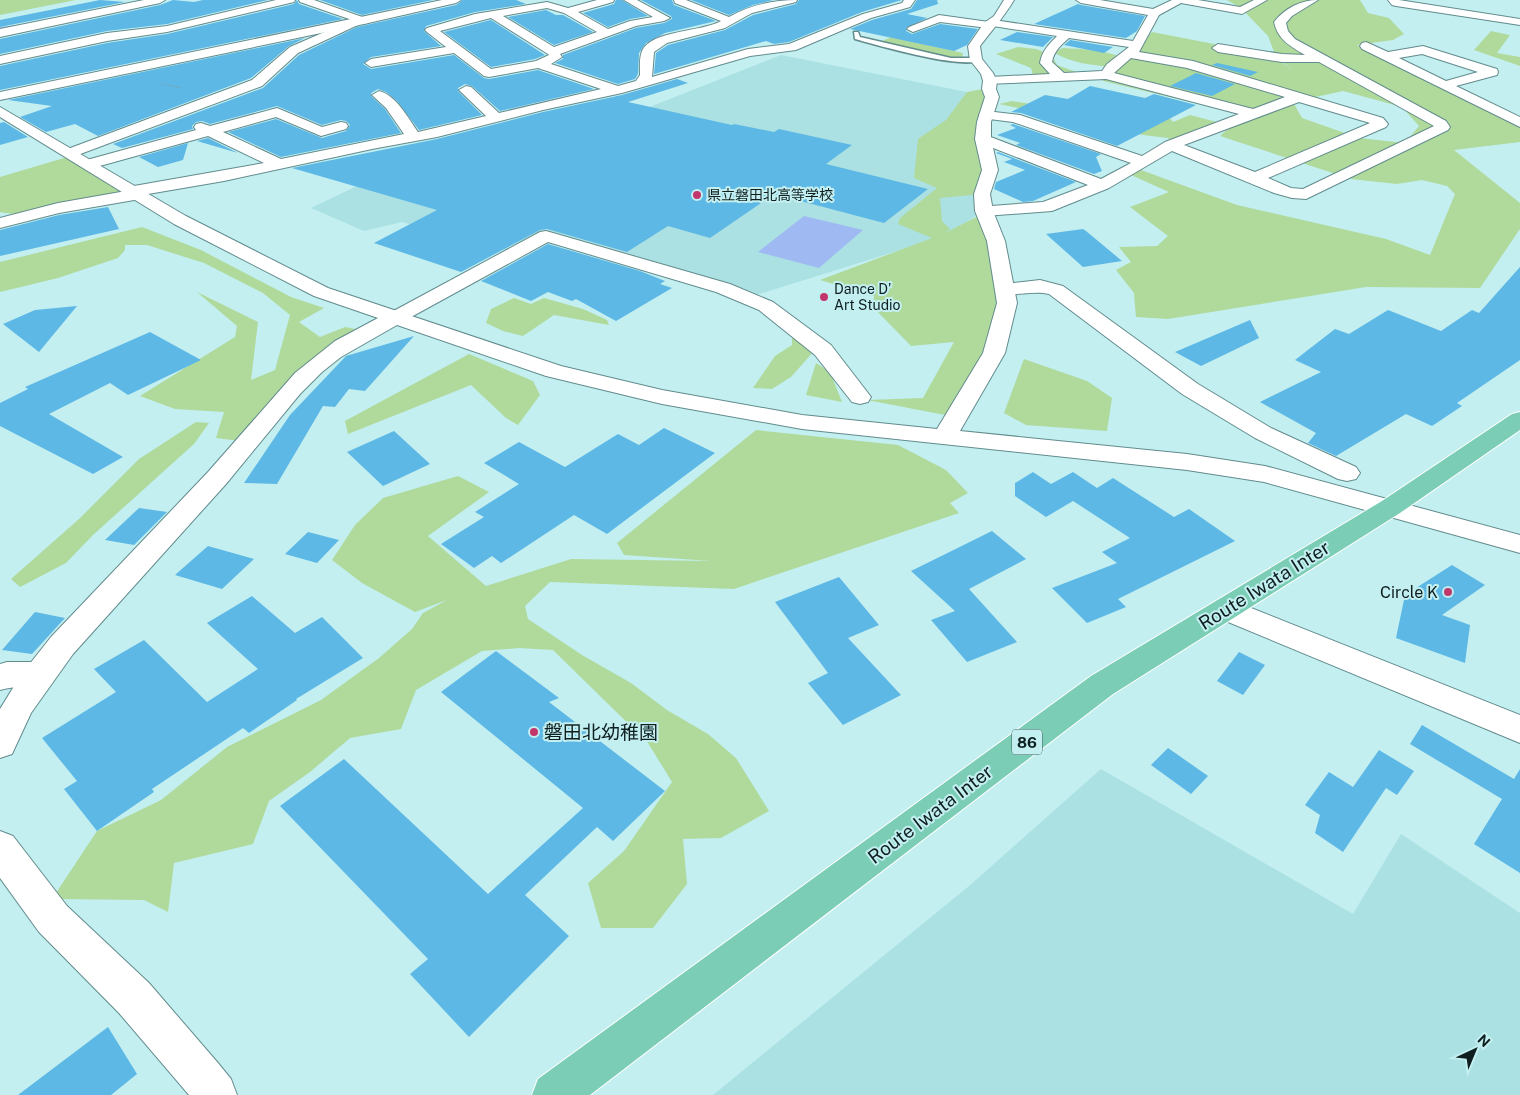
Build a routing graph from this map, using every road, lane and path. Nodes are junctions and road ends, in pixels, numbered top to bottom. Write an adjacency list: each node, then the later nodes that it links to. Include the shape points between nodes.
1 (160, 0): 31 (street)
2 (290, 0): 41 (street, via 167,29 107,37)
3 (304, 0): 29 (street)
4 (456, 0): 29 (street)
5 (609, 0): 20 (street)
6 (629, 0): 32 (street, via 664,18 634,23)
7 (756, 0): 19 (street)
8 (792, 0): 19 (street)
9 (910, 0): 50 (street, via 792,47 748,53)
10 (1009, 0): 25 (street)
11 (1081, 0): 23 (street)
12 (1180, 0): 22 (street); 23 (street)
13 (1262, 0): 22 (street)
14 (1312, 0): 40 (street, via 1280,22 1282,32 1291,42)
15 (1379, 0): 17 (street)
16 (679, 1): 27 (street)
17 (1395, 1): 28 (street)
18 (732, 5): 21 (street)
19 (774, 5): 21 (street)
20 (568, 11): 24 (street, via 547,5); 32 (street)
21 (748, 11): 27 (street)
22 (1242, 11): 26 (street)
23 (1155, 13): 37 (street)
24 (493, 14): 36 (street, via 431,30); 38 (street)
25 (994, 18): 30 (street, via 940,18); 34 (street); 42 (street, via 974,46)
26 (1228, 20)
27 (730, 21): 50 (street, via 663,40 653,46 646,61 647,76)
28 (1520, 21)
29 (359, 22): 46 (street); 56 (street, via 294,50 257,83)
30 (913, 29)
31 (0, 33)
32 (606, 33): 38 (street)
33 (856, 33): 42 (lane, via 857,38 951,60)
34 (1067, 34): 37 (street); 48 (street, via 1046,56 1046,63)
35 (1366, 46): 39 (street)
36 (455, 49): 43 (street); 44 (street, via 489,73)
37 (1133, 49): 45 (street); 47 (street)
38 (553, 52): 44 (street, via 556,57)
39 (1386, 56): 51 (street); 51 (street, via 1423,50 1492,72)
40 (1322, 58): 45 (street, via 1282,58 1213,49); 73 (street, via 1443,127 1306,194 1284,191)
41 (0, 60)
42 (976, 60): 49 (street)
43 (371, 63)
44 (539, 64): 53 (street)
45 (1189, 64): 57 (street)
46 (107, 74): 55 (street); 56 (path)
47 (1106, 75): 48 (street); 59 (street)
48 (1061, 78): 49 (street)
49 (990, 81): 61 (street, via 992,97)
50 (641, 83): 53 (street)
51 (1445, 85): 63 (street)
52 (466, 90): 62 (street)
53 (617, 90): 62 (street)
54 (380, 95): 66 (street)
55 (0, 96)
56 (225, 96): 60 (street)
57 (1299, 98): 59 (street); 73 (street, via 1381,124)
58 (0, 111): 69 (street)
59 (1253, 114): 68 (street)
60 (175, 115): 65 (street); 69 (street)
61 (986, 115): 67 (street); 70 (street, via 1015,118)
62 (497, 118): 66 (street)
63 (1520, 123)
64 (341, 126): 65 (street, via 321,132 277,112)
65 (207, 130): 71 (street); 72 (street)
66 (414, 137): 72 (street)
67 (983, 139): 74 (street); 76 (street, via 990,170 982,194)
68 (1170, 145): 70 (street); 73 (street)
69 (70, 153): 71 (street)
70 (1144, 162): 74 (street)
71 (89, 164): 75 (street)
72 (279, 164): 75 (street)
73 (1255, 178)
74 (1102, 185): 76 (street, via 1046,207)
75 (137, 193): 77 (street); 79 (street, via 180,220 321,292)
76 (984, 211): 78 (street, via 996,241)
77 (3, 220)
78 (1005, 289): 82 (street, via 1007,303 994,353); 83 (street, via 1040,286 1056,290 1190,390 1263,433)
79 (395, 318): 80 (street, via 546,236 723,288 766,306 823,350); 82 (street, via 554,371 662,397 802,422); 87 (street, via 365,331 313,367 273,408 233,460 64,641)
80 (860, 397)
81 (1520, 419): 84 (main road, Route Iwata Inter / 86)
82 (946, 436): 84 (street, via 1187,462 1265,474)
83 (1347, 473)
84 (1391, 507): 85 (street); 86 (main road, Route Iwata Inter / 86)
85 (1520, 544)
86 (1226, 610): 89 (street); 93 (main road, Route Iwata Inter / 86, via 1102,685)
87 (41, 674): 88 (street, via 7,674); 90 (street)
88 (0, 678)
89 (1520, 728)
90 (0, 744)
91 (2, 854): 92 (street, via 53,919 134,998)
92 (215, 1095)
93 (554, 1095)

